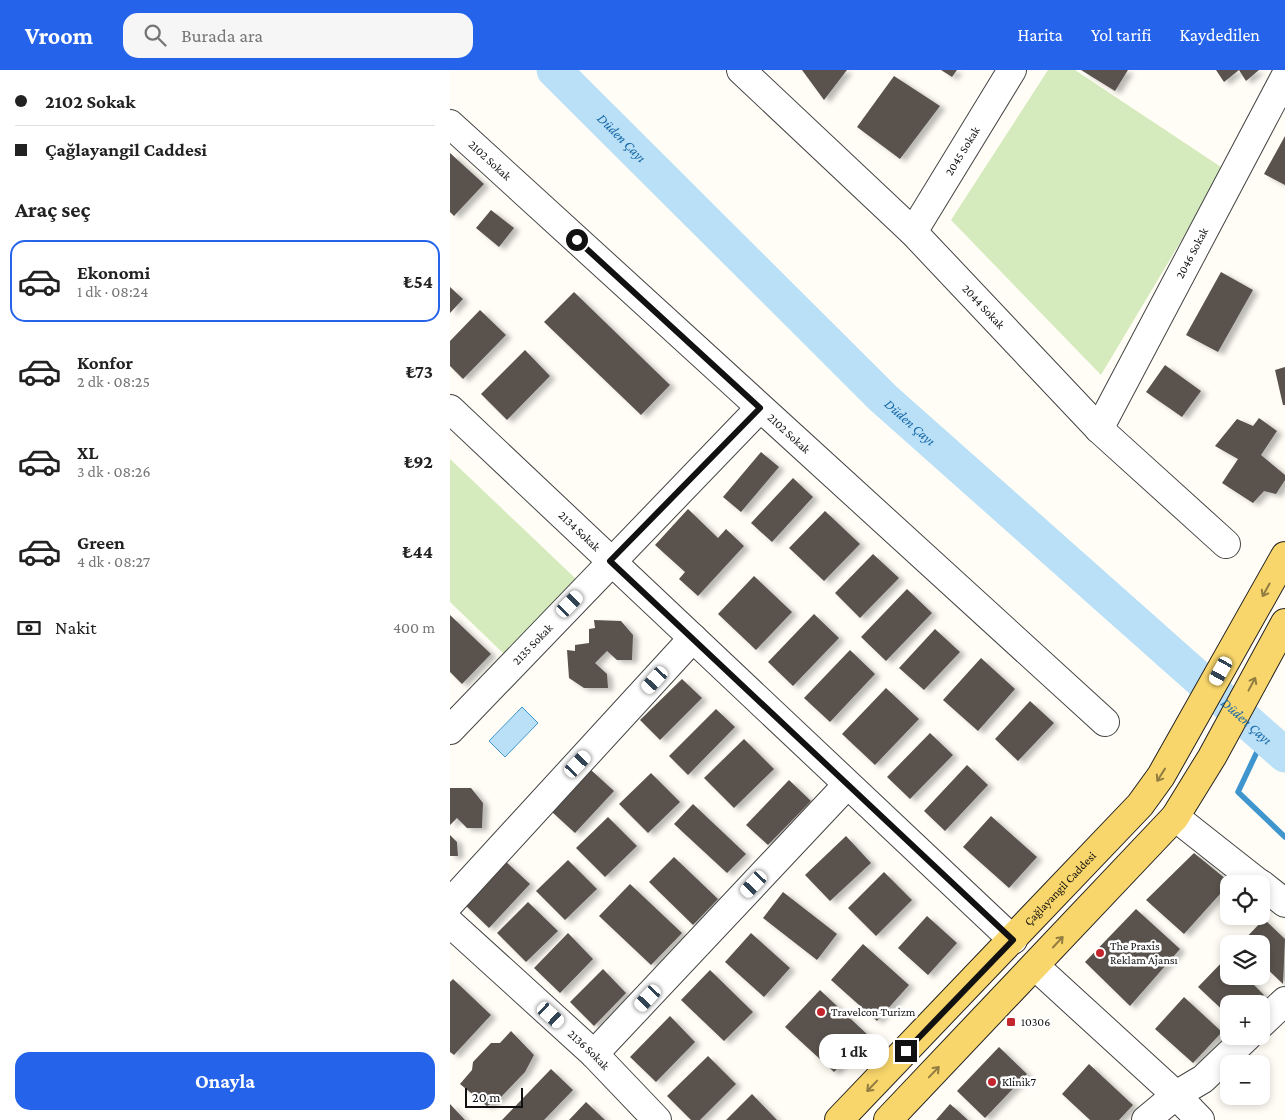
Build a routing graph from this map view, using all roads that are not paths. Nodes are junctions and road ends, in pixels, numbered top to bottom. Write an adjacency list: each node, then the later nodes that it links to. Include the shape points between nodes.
1 (740, 70): 5 (street, 2044 Sokak)
2 (1012, 70): 5 (street, 2045 Sokak)
3 (1285, 77): 8 (street, 2046 Sokak)
4 (450, 124): 6 (street, 2102 Sokak)
5 (913, 232): 8 (street, 2044 Sokak)
6 (760, 408): 11 (street, 2135 Sokak); 14 (street, 2102 Sokak)
7 (450, 409): 11 (street, 2134 Sokak)
8 (1099, 429): 9 (street, 2044 Sokak)
9 (1226, 544)
10 (1285, 556): 23 (main road, Çağlayangil Caddesi, one-way to 23, via 1161,776 1140,805)
11 (610, 561): 13 (street, 2134 Sokak); 15 (street, 2135 Sokak)
12 (1281, 631): 17 (main road, one-way to 12)
13 (694, 638): 16 (street, 2134 Sokak); 20 (street)
14 (1105, 722)
15 (450, 730)
16 (848, 785): 23 (street, 2134 Sokak); 28 (street)
17 (1175, 817): 18 (street); 24 (main road, one-way to 17)
18 (1249, 875)
19 (1270, 891): 21 (street)
20 (450, 903)
21 (1285, 903)
22 (450, 923): 28 (street, 2136 Sokak)
23 (1013, 940): 31 (main road, Çağlayangil Caddesi, one-way to 31)
24 (1036, 966): 29 (street); 32 (main road, one-way to 24)
25 (1285, 1001): 26 (street)
26 (1270, 1015)
27 (1239, 1045): 29 (street, via 1203,1079)
28 (594, 1054): 30 (street, 2136 Sokak)
29 (1176, 1095): 33 (street); 34 (street)
30 (657, 1120)
31 (839, 1120)
32 (888, 1120)
33 (1146, 1120)
34 (1200, 1120)

